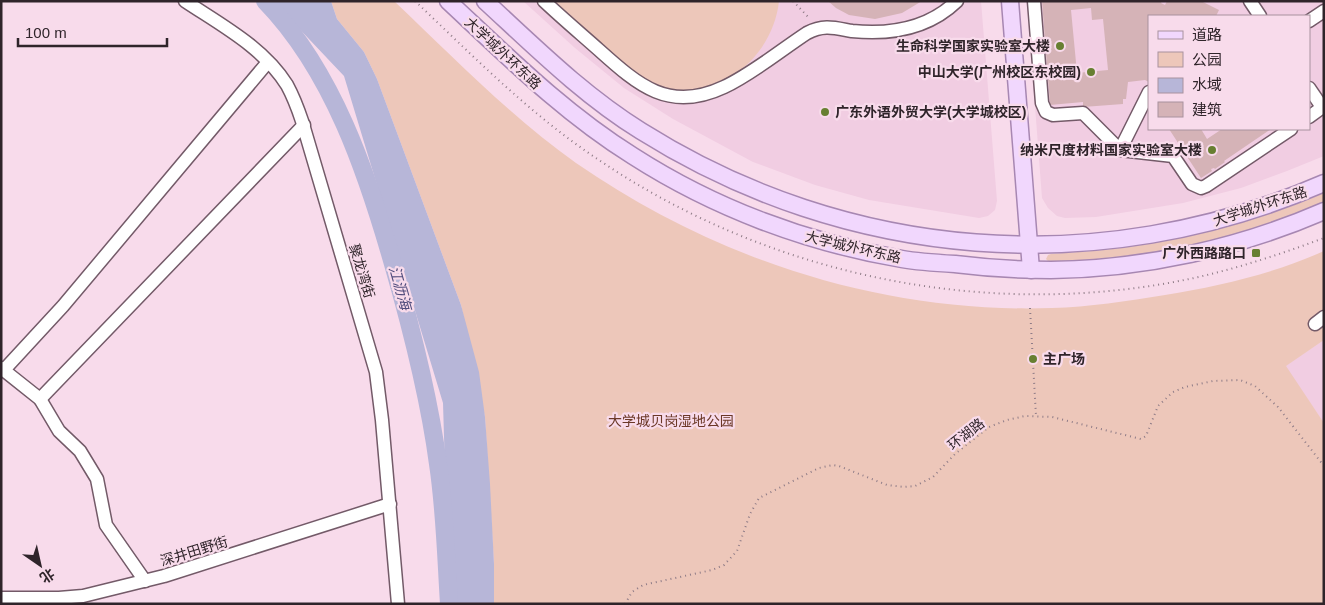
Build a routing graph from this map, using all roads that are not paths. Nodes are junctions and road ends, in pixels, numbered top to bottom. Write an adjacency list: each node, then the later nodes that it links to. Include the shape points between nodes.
1 (185, 1): 13 (street, 聚龙湾街, via 234,33)
2 (448, 1): 24 (main road, 大学城外环东路, via 559,104 633,156 711,199 794,233 862,251 904,259)
3 (485, 1): 23 (main road, 大学城外环东路, via 563,73 618,116 722,176 778,200 868,227 950,240)
4 (544, 1): 5 (street, via 636,82 658,94 678,98 700,96 724,87 819,28 899,31 936,17)
5 (957, 1)
6 (999, 1): 23 (main road)
7 (1010, 1): 23 (main road)
8 (1034, 1): 20 (street, via 1044,109 1053,116 1083,113)
9 (1250, 1): 11 (street)
10 (1324, 11): 12 (street)
11 (1259, 15)
12 (1310, 21)
13 (268, 62): 18 (street, 聚龙湾街, via 287,86); 25 (street, via 63,306)
14 (1310, 89): 16 (street)
15 (1148, 94): 20 (street)
16 (1323, 107): 17 (street)
17 (1310, 115)
18 (304, 125): 26 (street); 27 (street, 聚龙湾街, via 376,372)
19 (1290, 130): 20 (street, via 1201,188 1192,184 1173,156)
20 (1120, 150)
21 (1324, 183): 23 (main road, 大学城外环东路, via 1200,225 1117,240)
22 (1324, 211): 24 (main road, 大学城外环东路, via 1254,237 1189,254 1118,266)
23 (1023, 244): 24 (main road)
24 (1025, 270)
25 (2, 369): 26 (street)
26 (40, 399): 28 (street, via 59,431 80,451 97,479 106,525)
27 (390, 504): 28 (street, 深井田野街); 30 (street, 聚龙湾街)
28 (145, 581): 29 (street, 深井田野街, via 83,596)
29 (1, 598)
30 (398, 604)

